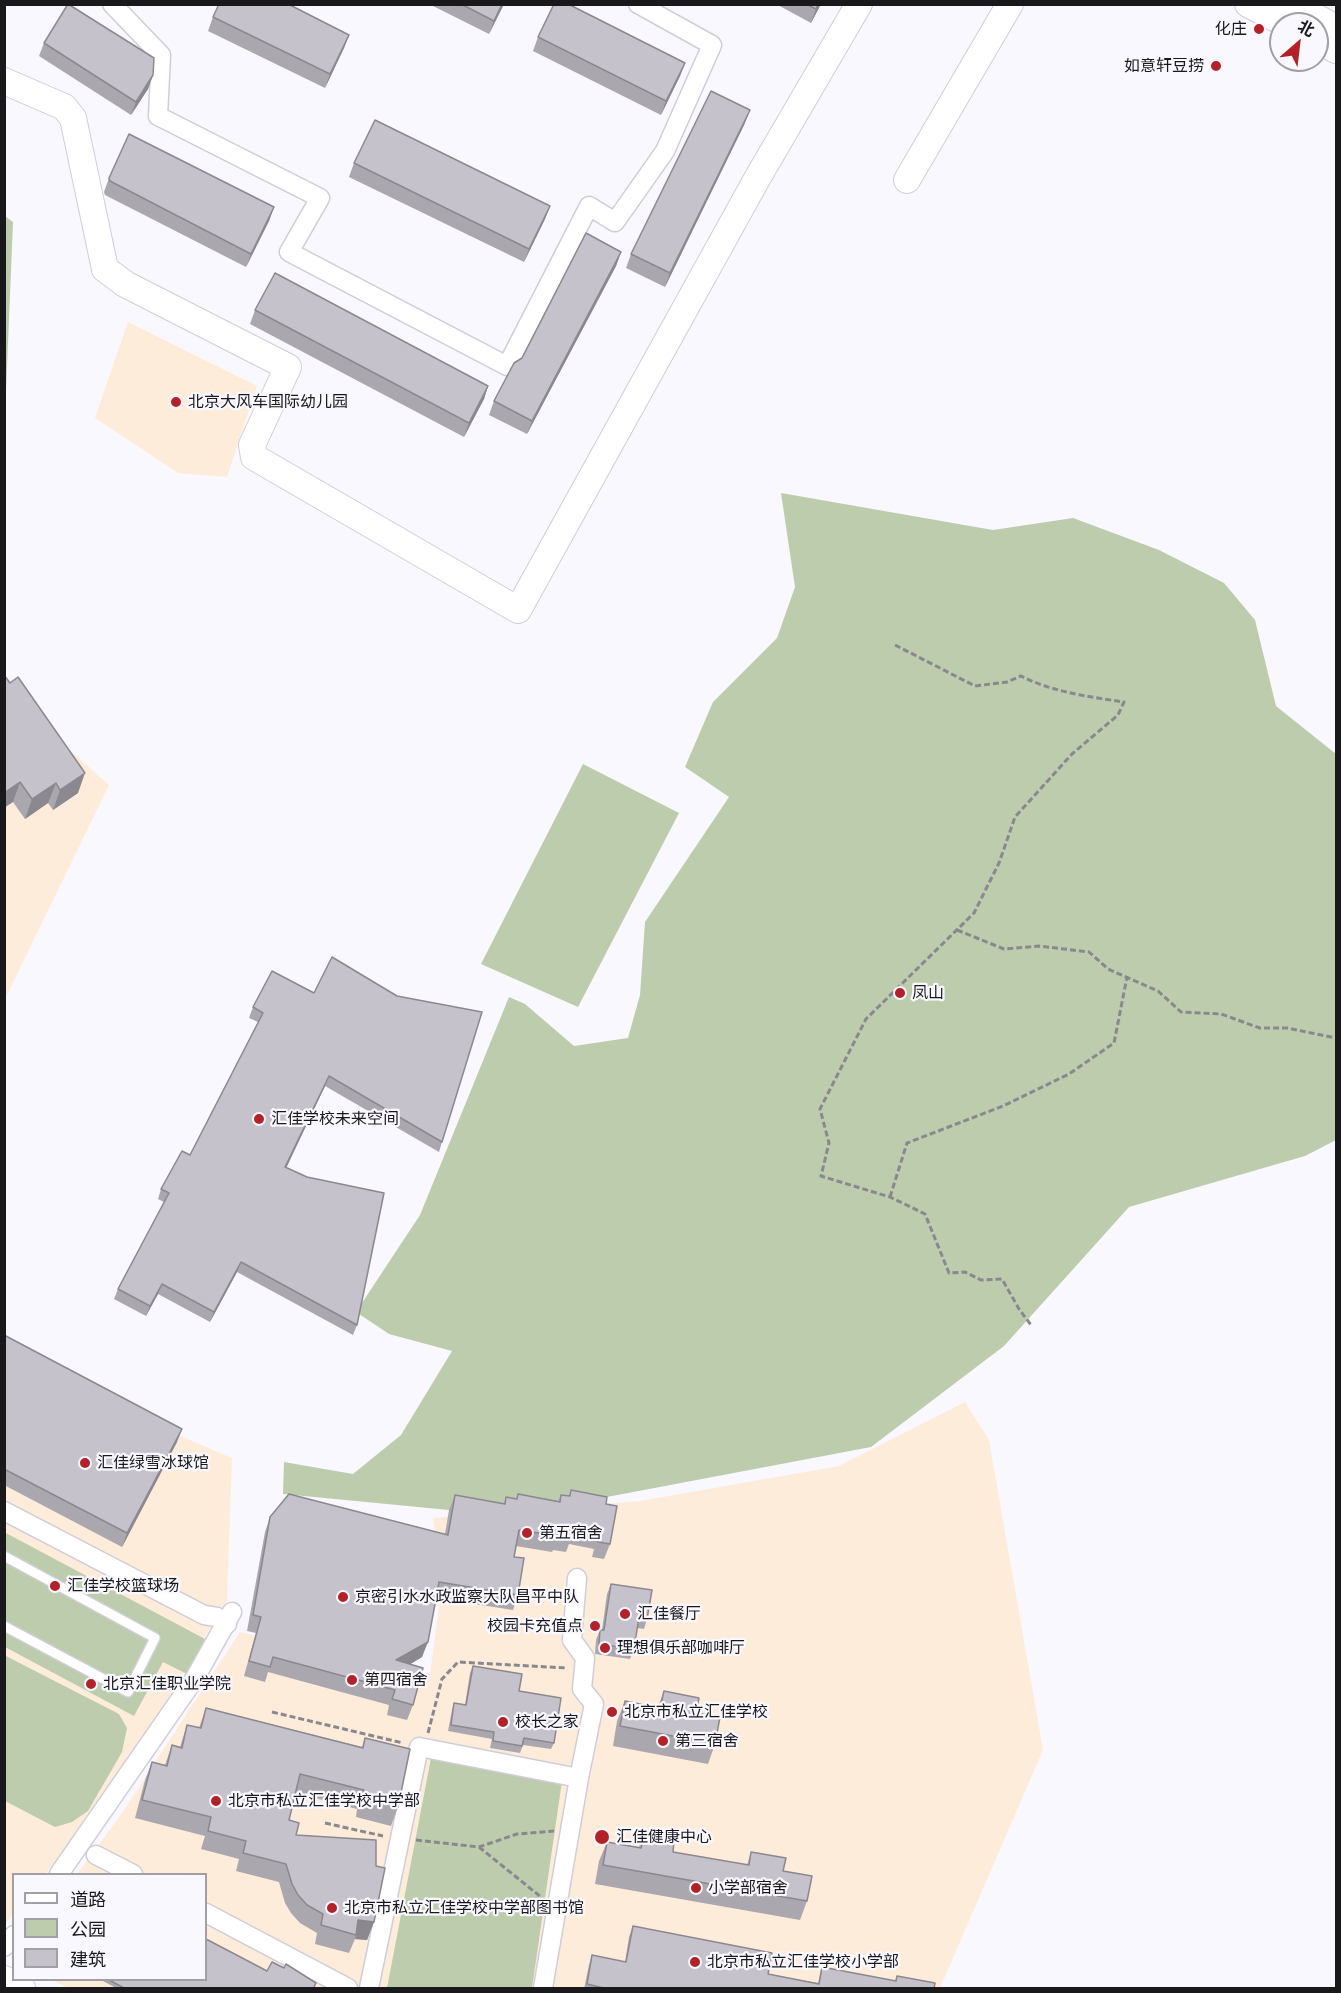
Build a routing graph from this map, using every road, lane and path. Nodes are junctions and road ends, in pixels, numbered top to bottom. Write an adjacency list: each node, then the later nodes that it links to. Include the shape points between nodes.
1 (112, 4): 2 (street, via 161,55 158,116 320,198 289,252 507,366 589,206 615,222 665,151 712,45)
2 (638, 4)
3 (859, 4): 9 (street, via 758,177 518,610 254,457 252,445 288,367 125,284 105,269 73,118 64,107)
4 (1010, 4): 10 (street)
5 (1248, 4): 7 (street)
6 (1292, 4): 8 (street)
7 (1269, 15)
8 (1336, 28)
9 (4, 81)
10 (907, 180)
11 (895, 645): 12 (path, via 975,686 1021,676 1036,684 1124,702 1118,715 1072,754 1015,817 999,863 974,913)
12 (957, 930): 14 (path, via 1004,949 1039,946 1089,952 1108,969 1158,991 1181,1012 1221,1014 1260,1028 1287,1028); 15 (path, via 866,1019 820,1109 829,1143 821,1176)
13 (1127, 977): 15 (path, via 1114,1042 1070,1074 1003,1106 907,1143)
14 (1336, 1038)
15 (890, 1197): 16 (path, via 925,1214 949,1273 965,1272 981,1280 1002,1279)
16 (1031, 1325)
17 (4, 1511): 30 (street, via 204,1615 230,1618 195,1678)
18 (4, 1556): 20 (lane, via 155,1638 128,1692)
19 (577, 1578): 21 (street, via 572,1640 585,1659)
20 (4, 1626)
21 (584, 1669): 23 (path, via 458,1662 442,1679 429,1732); 24 (street, via 582,1689 594,1704)
22 (272, 1712): 23 (path)
23 (419, 1747): 24 (street); 27 (street)
24 (579, 1778): 26 (street)
25 (325, 1823): 27 (path)
26 (571, 1831): 28 (path, via 517,1834); 32 (street)
27 (400, 1840): 28 (path); 37 (street)
28 (479, 1847): 32 (path)
29 (96, 1855): 31 (street)
30 (60, 1873)
31 (129, 1873)
32 (558, 1910): 38 (street)
33 (207, 1914): 36 (street)
34 (4, 1979): 35 (street)
35 (22, 1989)
36 (348, 1989)
37 (369, 1989)
38 (543, 1989)

